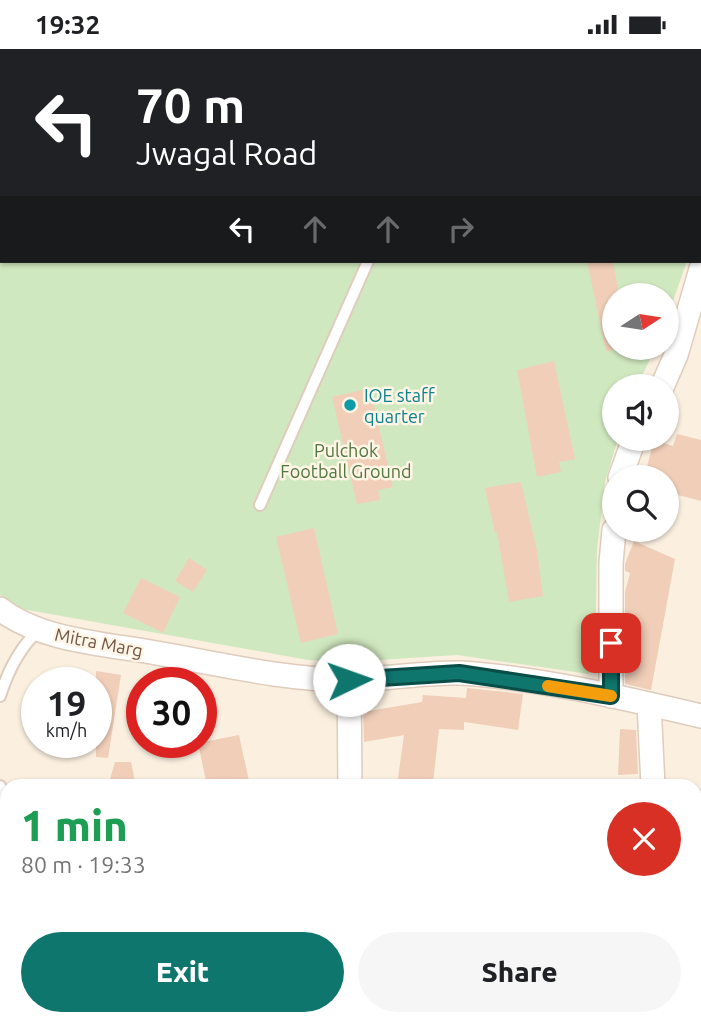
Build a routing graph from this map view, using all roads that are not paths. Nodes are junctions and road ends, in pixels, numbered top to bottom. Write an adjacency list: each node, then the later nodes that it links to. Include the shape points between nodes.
1 (367, 263): 4 (lane)
2 (701, 269): 3 (street)
3 (668, 374)
4 (260, 505)
5 (613, 542): 10 (street)
6 (0, 609): 7 (street, Mitra Marg, via 14,620)
7 (40, 629): 8 (street, Mitra Marg, via 285,676); 9 (lane, via 15,659)
8 (349, 680): 10 (street, Mitra Marg, via 459,673); 13 (street)
9 (0, 696)
10 (611, 696): 11 (street, Mitra Marg)
11 (649, 704): 12 (street, Mitra Marg); 14 (street)
12 (701, 716)
13 (350, 779)
14 (653, 779)

